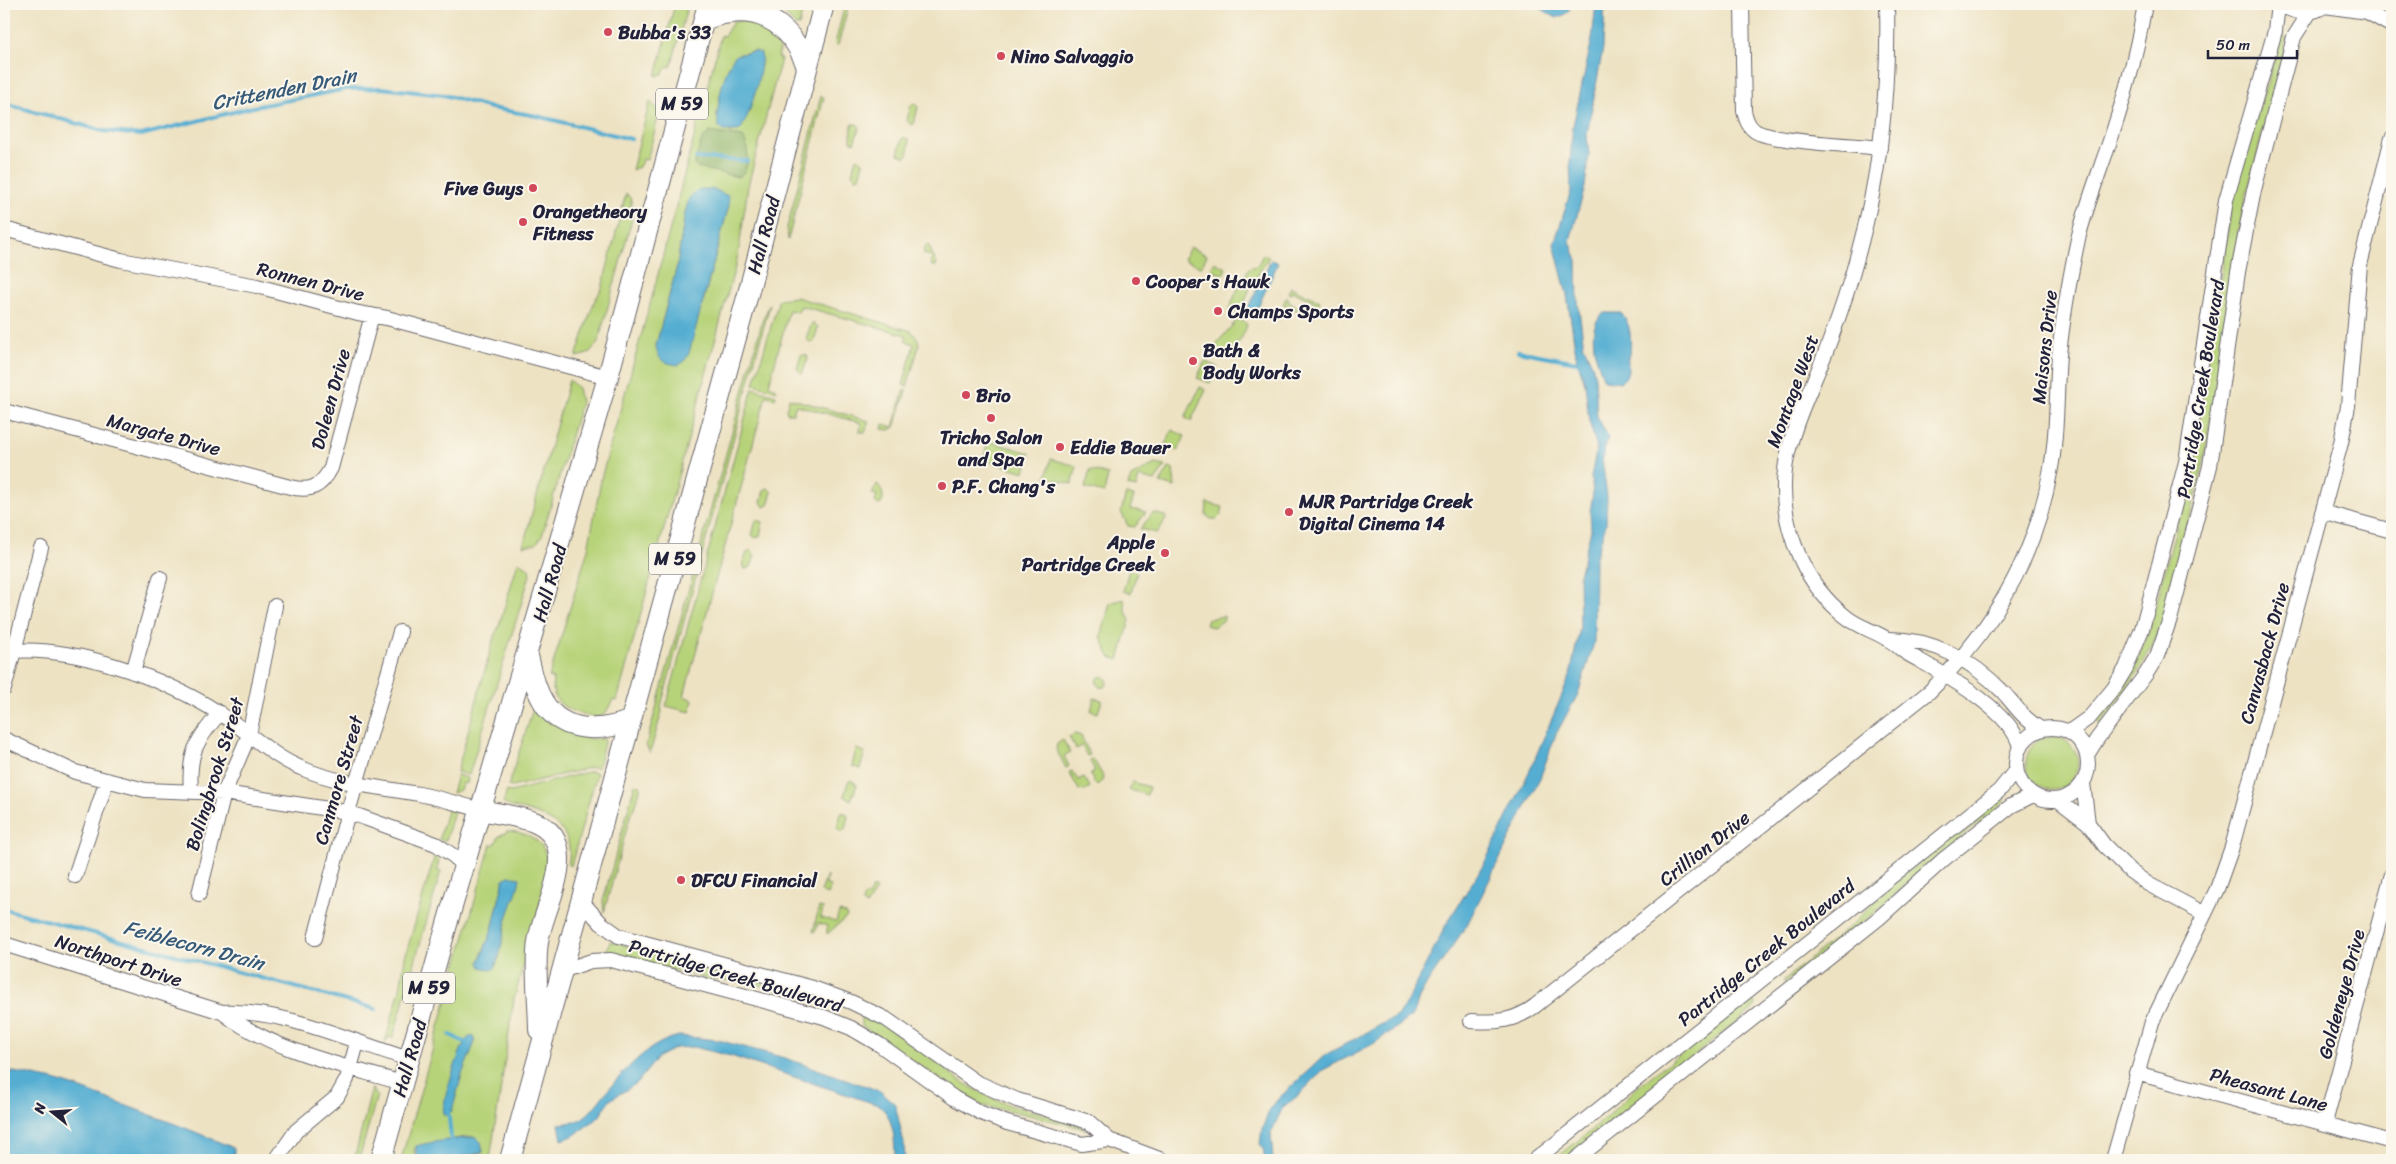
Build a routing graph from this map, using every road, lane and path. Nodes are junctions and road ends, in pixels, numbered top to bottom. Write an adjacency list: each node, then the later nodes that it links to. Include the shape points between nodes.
1 (824, 4): 11 (highway, Hall Road / M 59)
2 (1742, 4): 13 (street, via 1744,111 1753,130 1772,137)
3 (1887, 4): 13 (street, Montage West, via 1887,59)
4 (2145, 4): 29 (street, Maisons Drive, via 2135,60 2086,213 2072,273 2059,355 2052,466 2043,509 2010,590)
5 (2280, 4): 9 (street, via 2292,11); 36 (street, Partridge Creek Boulevard, via 2226,200 2186,462 2145,621 2135,649 2114,688 2090,717)
6 (2326, 5): 7 (street); 9 (street)
7 (2363, 8): 10 (street)
8 (706, 12): 11 (highway, via 736,6 770,14 796,40); 17 (highway, Hall Road / M 59)
9 (2310, 12): 40 (street, Partridge Creek Boulevard, via 2294,37 2252,197 2210,466 2169,623 2157,656 2146,674)
10 (2392, 26)
11 (808, 67): 34 (highway, Hall Road / M 59)
12 (2392, 138): 14 (street, Canvasback Drive)
13 (1880, 148): 26 (street, Montage West, via 1860,249 1831,339 1790,443 1783,490 1787,522 1794,543 1816,585 1845,616)
14 (2387, 178): 20 (street, Canvasback Drive, via 2360,266 2346,414)
15 (4, 229): 16 (street, Ronnen Drive, via 121,260 257,286)
16 (372, 315): 17 (street, Ronnen Drive); 19 (street, Doleen Drive, via 331,468)
17 (608, 377): 28 (highway, Hall Road / M 59)
18 (4, 411): 19 (street, Margate Drive, via 290,488)
19 (315, 489)
20 (2322, 512): 21 (street); 57 (street, Canvasback Drive, via 2232,847)
21 (2392, 531)
22 (41, 548): 27 (street)
23 (160, 578): 30 (street)
24 (275, 606): 37 (street, Bolingbrook Street)
25 (400, 632): 44 (street, Canmore Street)
26 (1887, 639): 29 (street, Montage West, via 1909,638 1929,643); 31 (street, Montage West, via 1904,652)
27 (8, 652): 30 (street, via 68,655); 32 (street)
28 (528, 654): 34 (highway, via 536,686 545,705 563,721 591,729 618,726); 49 (highway, Hall Road / M 59)
29 (1961, 660): 31 (street, Maisons Drive); 35 (street, Montage West, via 1988,679 2026,719)
30 (133, 672): 33 (street, via 188,695)
31 (1946, 674): 39 (street, Montage West, via 2003,719 2013,729); 62 (street, Crillion Drive, via 1929,692 1535,1006 1514,1019)
32 (4, 689)
33 (220, 713): 37 (street); 45 (street, via 195,746 189,773)
34 (632, 720): 56 (highway, Hall Road / M 59)
35 (2041, 729): 36 (street); 39 (street, via 2032,733)
36 (2069, 732): 40 (street)
37 (249, 735): 44 (street, via 299,768); 46 (street, Bolingbrook Street)
38 (4, 739): 42 (street, via 75,772)
39 (2020, 747): 41 (street)
40 (2087, 755): 43 (street, via 2087,774)
41 (2016, 770): 47 (street, via 2022,785); 76 (street, Partridge Creek Boulevard, via 1999,791)
42 (107, 780): 45 (street, via 145,790); 54 (street)
43 (2083, 783): 48 (street, via 2072,794); 51 (street)
44 (356, 784): 49 (street); 50 (street, Canmore Street)
45 (191, 791): 46 (street)
46 (224, 793): 50 (street); 55 (street, Bolingbrook Street)
47 (2033, 795): 48 (street, via 2045,800); 77 (street, via 2011,806 1944,859 1879,918)
48 (2058, 800): 51 (street)
49 (482, 810): 52 (highway, Hall Road / M 59); 64 (highway, via 534,822 552,835 559,850 558,872 538,942)
50 (348, 812): 52 (street, via 436,844 455,856); 58 (street, Canmore Street)
51 (2088, 823): 57 (street, via 2130,871)
52 (464, 868): 65 (highway, Hall Road / M 59)
53 (2392, 874): 69 (street, Goldeneye Drive)
54 (76, 876)
55 (199, 894)
56 (581, 901): 60 (highway, Hall Road / M 59); 70 (street, Partridge Creek Boulevard, via 601,923 619,936 813,988 865,1007 976,1082 1017,1100 1089,1122)
57 (2205, 914): 67 (street, Canvasback Drive, via 2160,1002)
58 (315, 938)
59 (4, 944): 61 (street, Northport Drive)
60 (562, 970): 64 (highway, Hall Road / M 59); 70 (street, Partridge Creek Boulevard, via 591,961 611,960 824,1017 880,1044 954,1098 981,1113 1082,1144)
61 (222, 1012): 63 (street, Northport Drive, via 245,1011 270,1016); 66 (street, Northport Drive, via 240,1026 270,1040)
62 (1471, 1021)
63 (357, 1043): 65 (street, Northport Drive); 66 (street)
64 (539, 1052): 74 (highway, Hall Road / M 59)
65 (409, 1059): 68 (highway, Hall Road / M 59)
66 (350, 1068): 68 (street, Northport Drive); 72 (street, via 337,1097 296,1131)
67 (2136, 1073): 69 (street, Pheasant Lane); 78 (street, Canvasback Drive)
68 (402, 1083): 73 (highway, Hall Road / M 59)
69 (2325, 1124): 71 (street, Pheasant Lane)
70 (1109, 1140): 75 (street, Partridge Creek Boulevard)
71 (2392, 1142)
72 (276, 1160)
73 (381, 1160)
74 (510, 1160)
75 (1162, 1160)
76 (1535, 1160)
77 (1575, 1160)
78 (2113, 1160)

